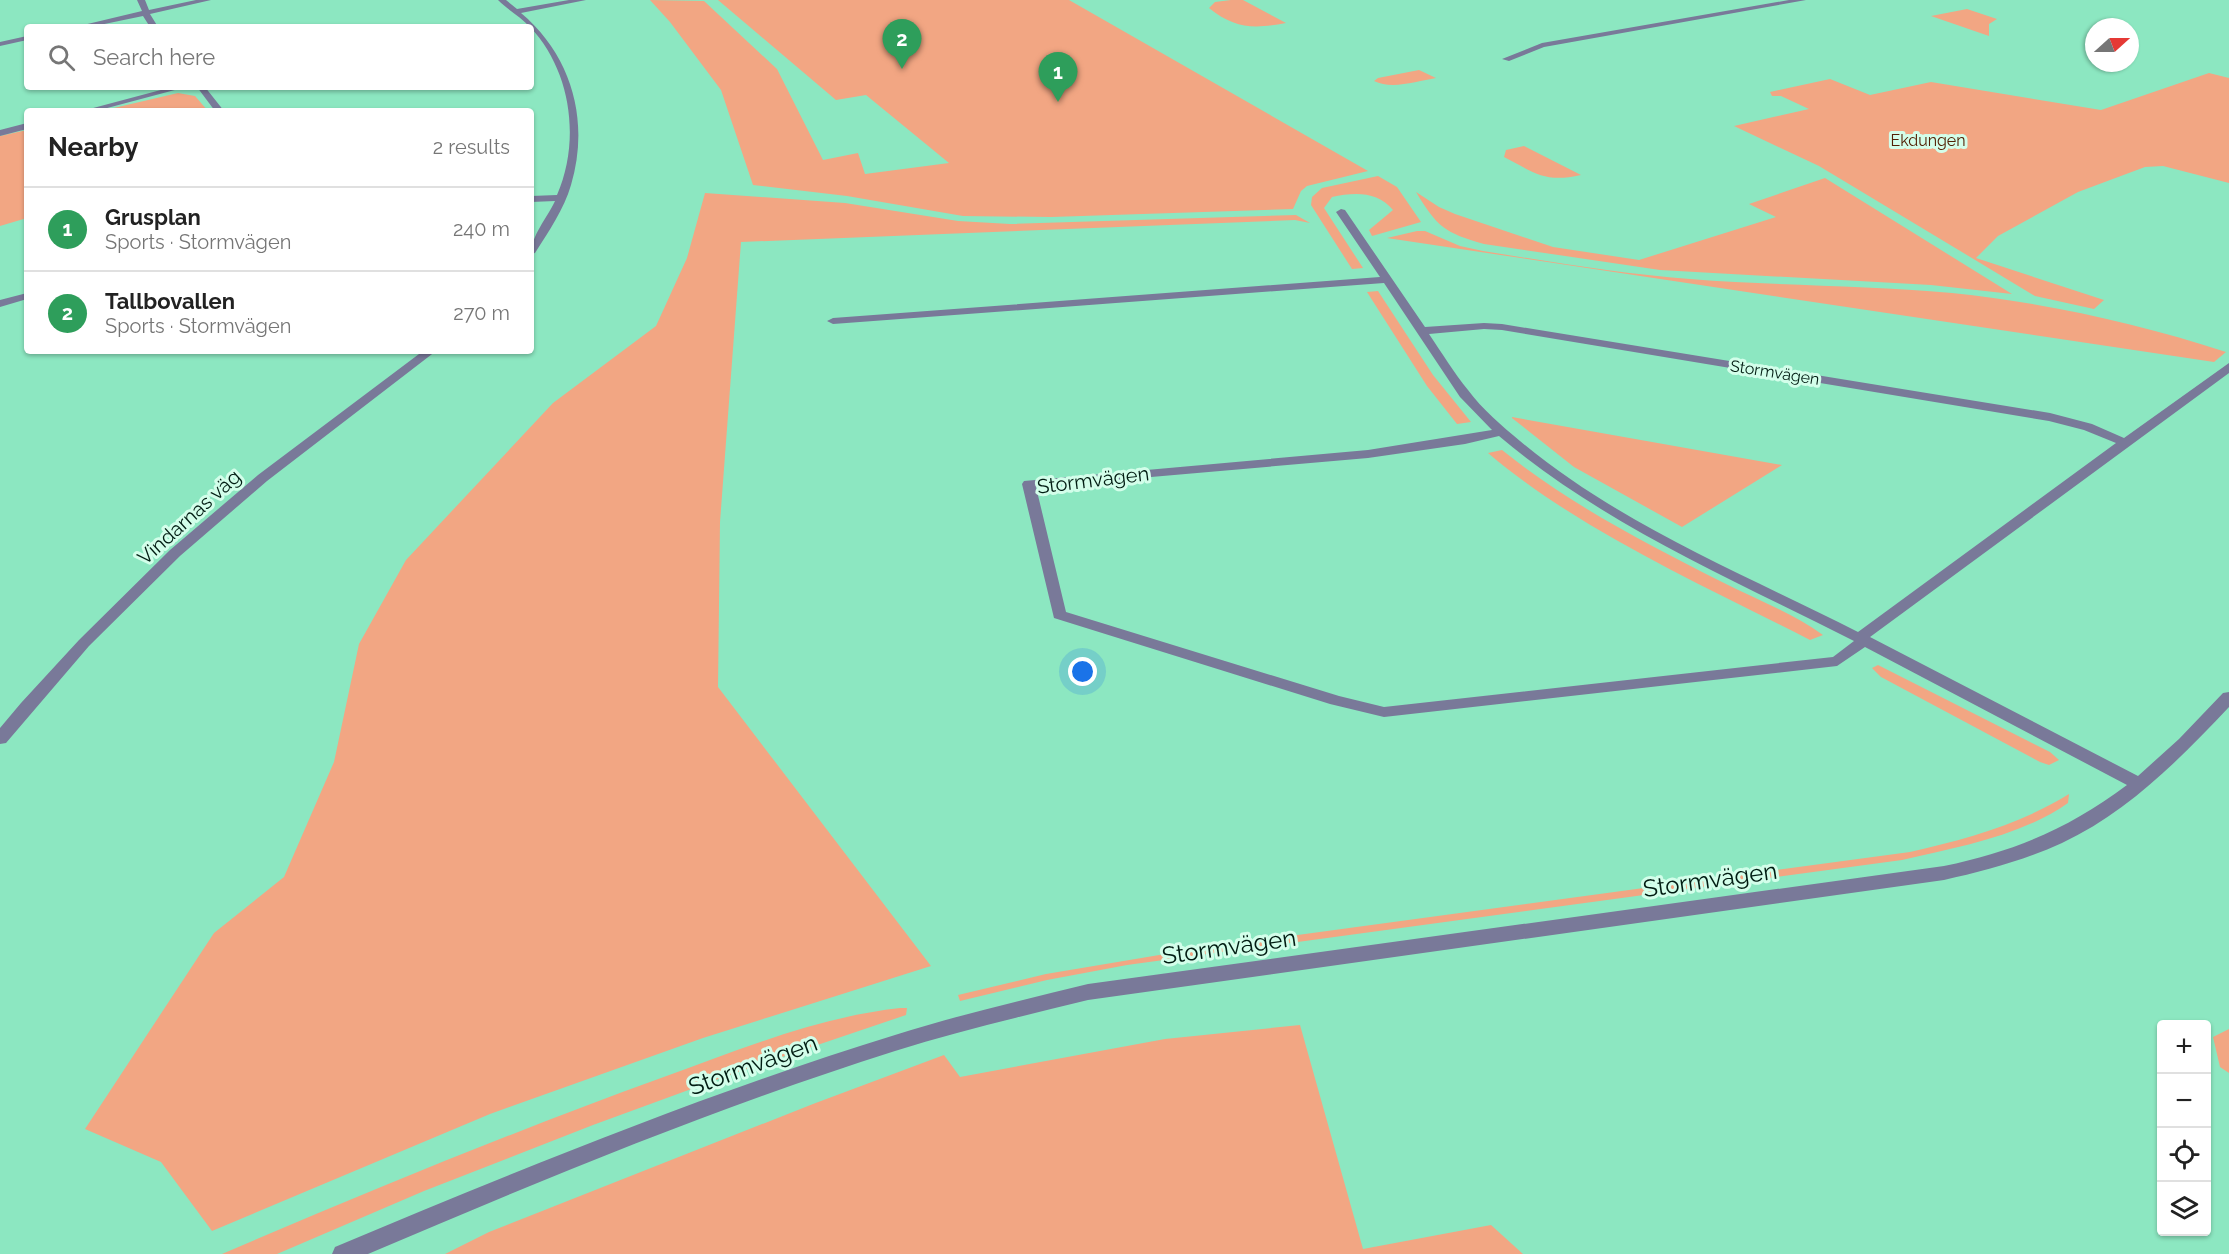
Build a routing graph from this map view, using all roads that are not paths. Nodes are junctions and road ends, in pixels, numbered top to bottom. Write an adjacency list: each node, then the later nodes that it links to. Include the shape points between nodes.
1 (141, 0): 7 (street)
2 (207, 0): 7 (street)
3 (502, 0): 6 (street)
4 (582, 0): 6 (street)
5 (1802, 0): 14 (street, via 1542,45)
6 (518, 11): 10 (street)
7 (147, 13): 8 (street); 9 (street)
8 (94, 24)
9 (152, 24)
10 (531, 24)
11 (534, 28): 21 (street, via 553,52 573,102 575,149 571,176)
12 (24, 39): 13 (street)
13 (0, 44)
14 (1506, 59)
15 (170, 90): 17 (street)
16 (203, 90): 18 (street)
17 (98, 108)
18 (218, 108)
19 (24, 127): 20 (street)
20 (0, 133)
21 (561, 198): 22 (street); 24 (street)
22 (534, 199)
23 (1341, 212): 25 (street)
24 (534, 247)
25 (1386, 280): 28 (street); 29 (street)
26 (24, 297): 27 (street)
27 (0, 304)
28 (833, 321)
29 (1421, 331): 32 (street, via 1464,394); 33 (street, Stormvägen, via 1502,327 2050,417)
30 (426, 354): 36 (street, Vindarnas väg, via 291,456 185,545 73,654)
31 (2229, 367): 33 (street, Stormvägen)
32 (1501, 432): 34 (street, via 1568,484 1615,512); 34 (street, Stormvägen, via 1368,454 1029,484 1059,615 1384,712 1837,661)
33 (2124, 442): 34 (street, Stormvägen)
34 (1862, 640): 37 (street)
35 (2229, 697): 37 (street, Stormvägen)
36 (0, 740)
37 (2140, 784): 38 (street, Stormvägen, via 2067,833 1997,861 1944,873 1088,992 953,1024 612,1143)
38 (343, 1254)

